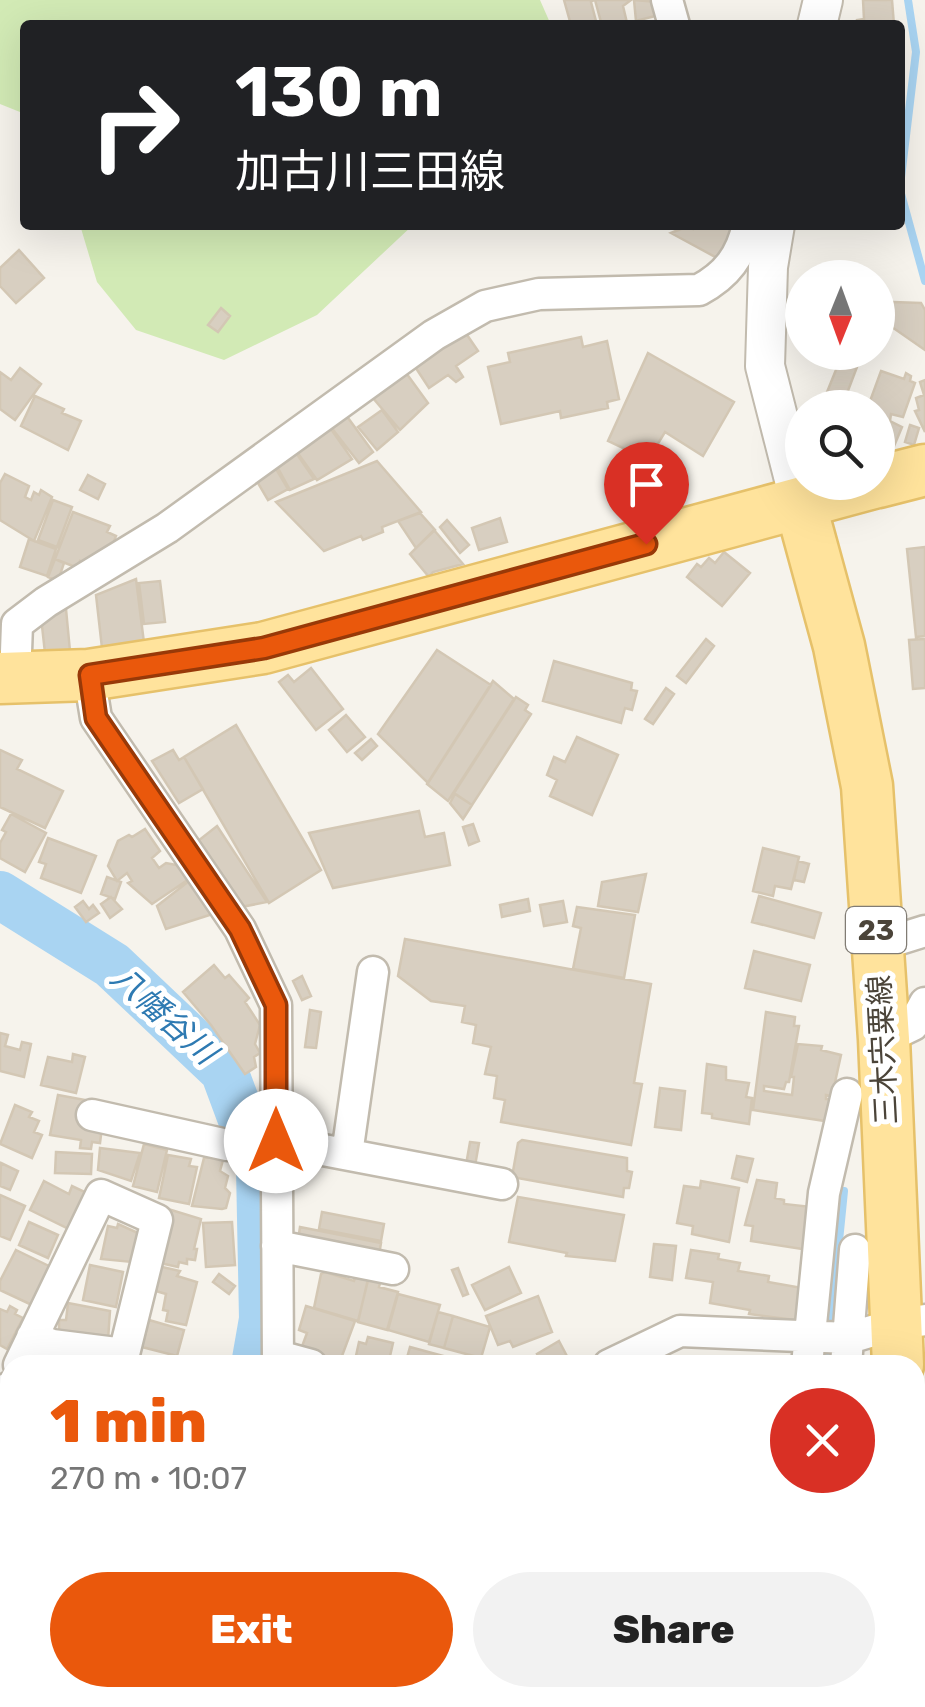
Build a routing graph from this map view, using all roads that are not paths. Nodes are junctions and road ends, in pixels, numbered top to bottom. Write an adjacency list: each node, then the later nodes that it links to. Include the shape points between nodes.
1 (747, 230): 8 (street, via 743,249 720,279 699,290 539,294 485,306 434,335 167,528 18,624)
2 (775, 230): 6 (street, via 765,366)
3 (925, 470): 4 (main road)
4 (895, 478)
5 (811, 500): 6 (main road)
6 (800, 503): 7 (main road, via 264,648); 10 (main road, 三木宍粟線 / 23, via 840,646 867,786)
7 (90, 675): 8 (main road); 16 (street, via 96,718 240,929 276,1005)
8 (8, 678)
9 (925, 932): 10 (street)
10 (877, 946): 13 (main road, 三木宍粟線 / 23)
11 (373, 972): 17 (street)
12 (925, 1003): 13 (street, via 913,1025)
13 (884, 1038): 22 (main road, 三木宍粟線 / 23)
14 (847, 1094): 24 (street, via 824,1193)
15 (92, 1115): 16 (street, via 227,1145)
16 (276, 1141): 17 (street); 19 (street)
17 (347, 1154): 18 (street)
18 (502, 1184)
19 (277, 1246): 21 (street); 27 (street)
20 (855, 1250): 25 (street)
21 (393, 1270)
22 (906, 1336): 25 (street)
23 (32, 1337): 23 (street, via 101,1195 157,1220 124,1354 52,1346); 26 (street)
24 (808, 1351): 25 (street); 28 (street, via 680,1332)
25 (847, 1351)
26 (24, 1355)
27 (278, 1355)
28 (631, 1355)

